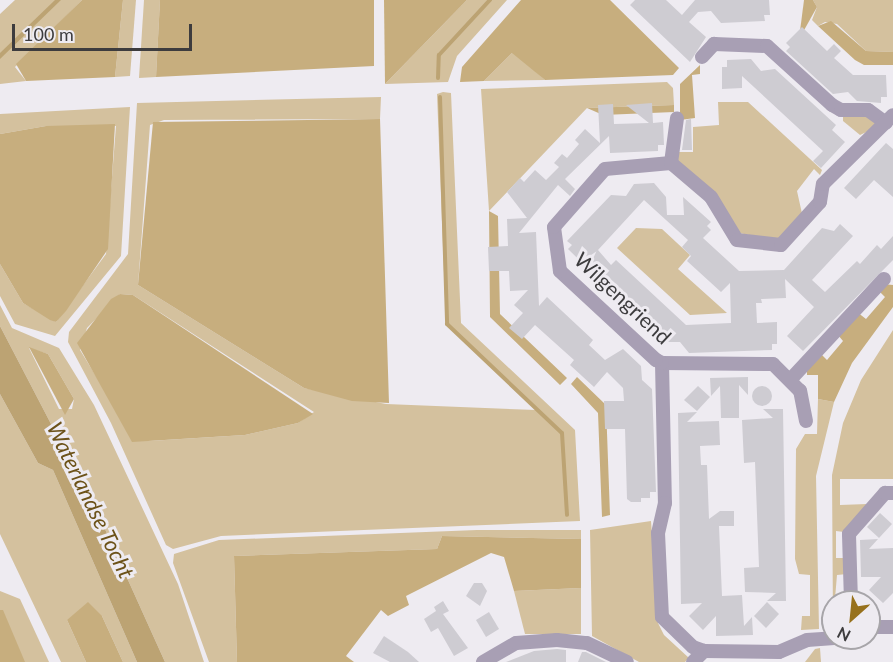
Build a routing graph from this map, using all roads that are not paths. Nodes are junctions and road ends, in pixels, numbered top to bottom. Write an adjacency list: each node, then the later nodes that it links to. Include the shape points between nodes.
1 (702, 57): 3 (street, via 714,44 767,46 832,105 841,110 868,110)
2 (677, 118): 4 (street)
3 (889, 119): 4 (street, via 823,184 820,202 782,245 737,240 711,197)
4 (671, 163): 6 (street, Wilgengriend, via 605,169 554,226 560,271)
5 (884, 279): 7 (street)
6 (662, 363): 7 (street, Wilgengriend, via 759,361 773,364); 12 (street, Wilgengriend, via 665,503 658,533 660,610 683,639)
7 (790, 380): 8 (street, Wilgengriend, via 800,391)
8 (806, 421)
9 (893, 493): 10 (street, via 885,493 849,534)
10 (851, 590)
11 (821, 639): 12 (street, via 807,640 779,652)
12 (704, 651): 15 (street)
13 (483, 662): 14 (street, via 516,643 557,640 587,644)
14 (627, 662)
15 (693, 662)

